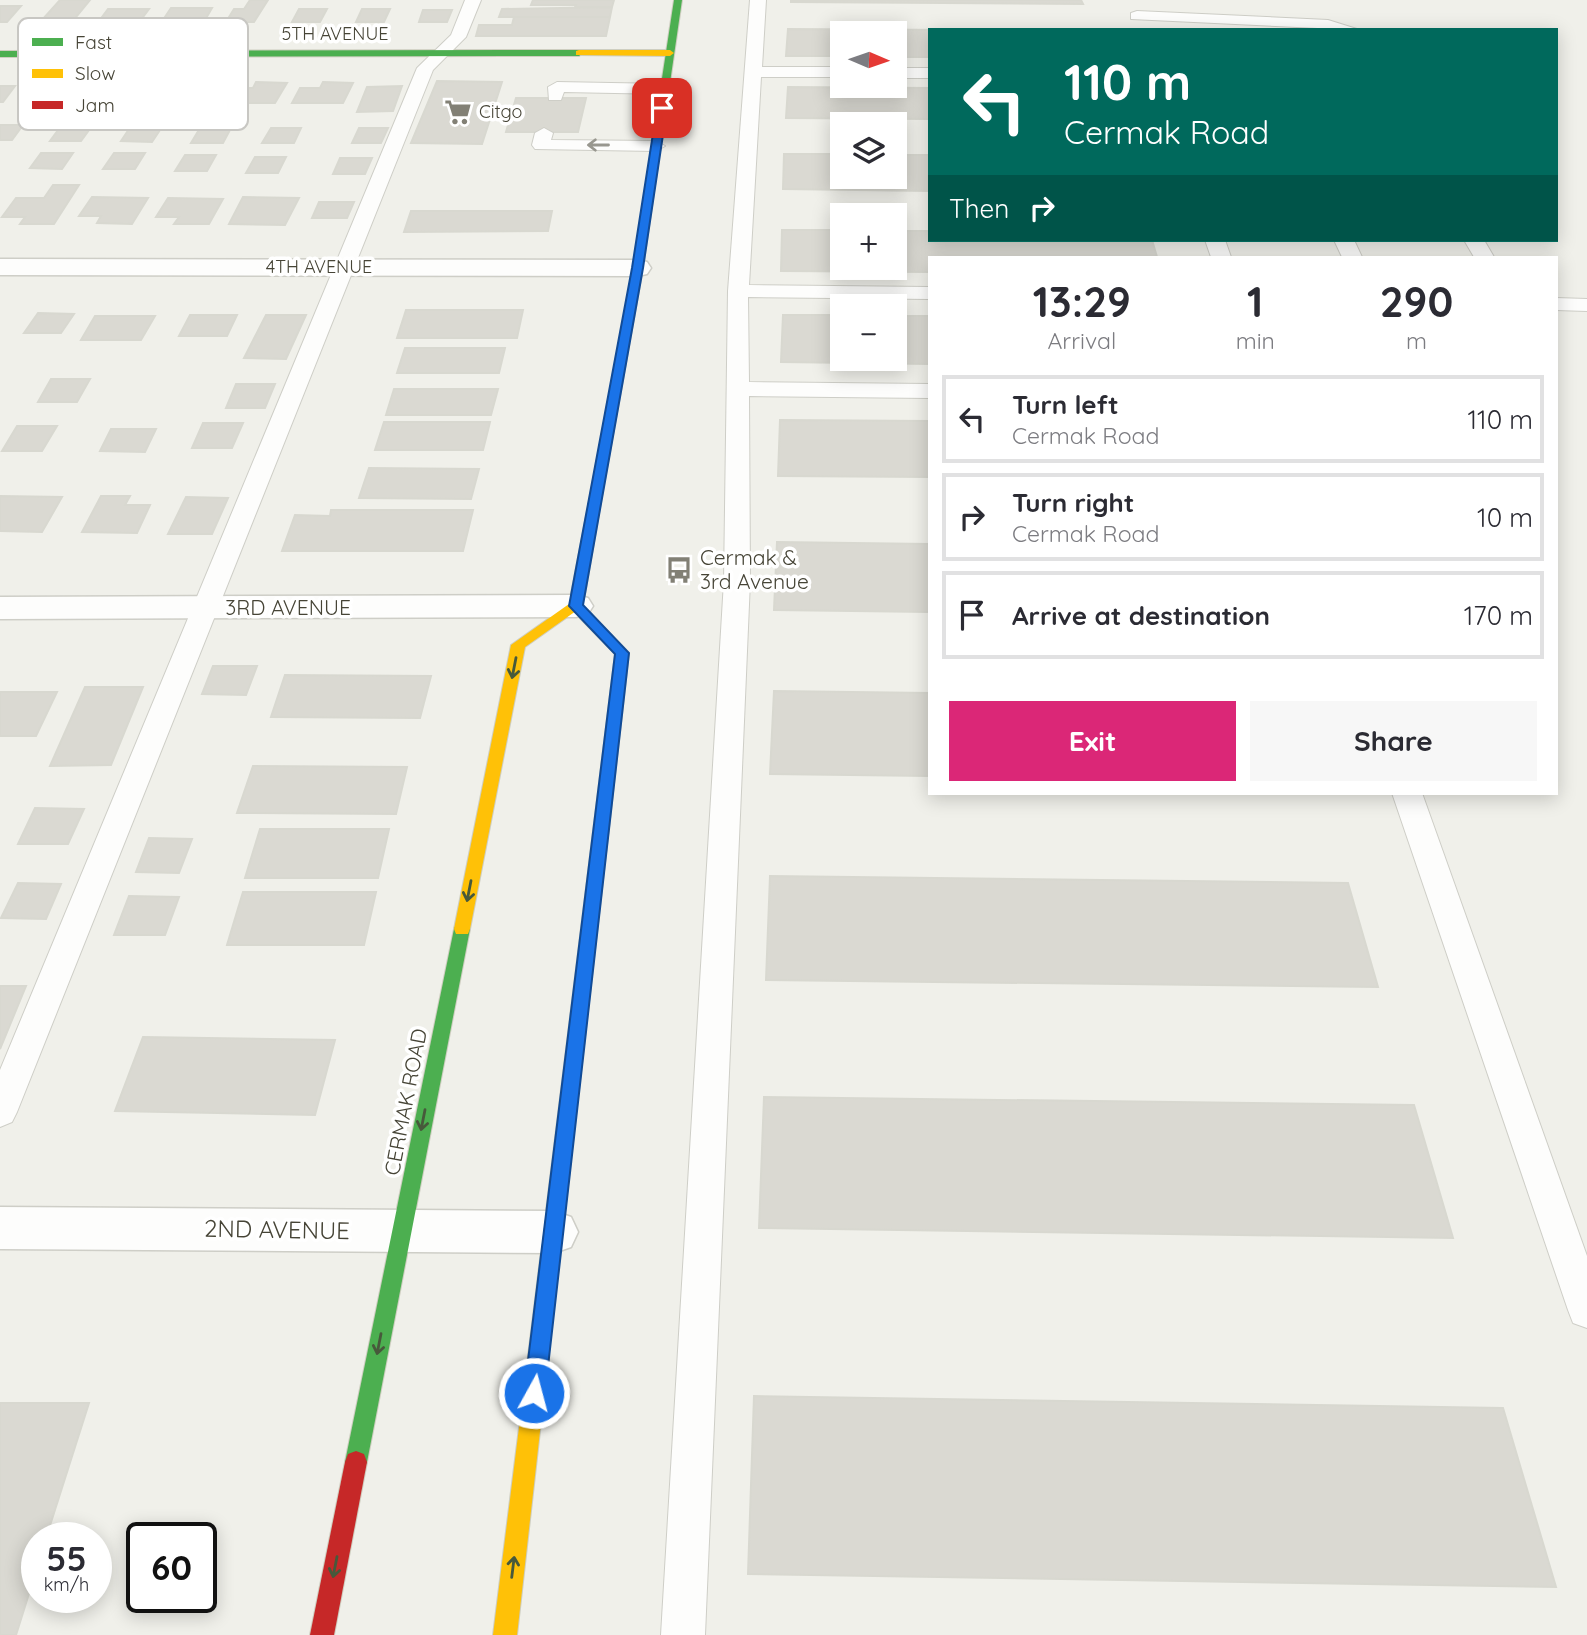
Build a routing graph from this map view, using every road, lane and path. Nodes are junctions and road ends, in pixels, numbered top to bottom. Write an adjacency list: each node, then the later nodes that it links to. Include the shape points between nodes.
1 (473, 0): 12 (lane, via 458,37)
2 (678, 0): 8 (main road)
3 (758, 0): 13 (lane)
4 (1137, 15): 5 (lane)
5 (1247, 25): 6 (lane)
6 (1342, 28)
7 (566, 53): 8 (main road, 5TH AVENUE); 12 (main road, 5TH AVENUE); 17 (lane, via 556,92)
8 (670, 53): 17 (main road)
9 (0, 54): 10 (main road, 5TH AVENUE)
10 (18, 54)
11 (248, 54): 12 (main road, 5TH AVENUE)
12 (441, 54): 21 (lane, via 425,68)
13 (751, 72): 14 (lane); 23 (lane)
14 (830, 72)
15 (907, 73): 16 (lane)
16 (928, 73)
17 (665, 89): 19 (main road)
18 (542, 139): 19 (lane, one-way to 18)
19 (656, 146): 22 (main road)
20 (0, 267): 21 (street, 4TH AVENUE)
21 (346, 267): 22 (street, 4TH AVENUE); 31 (lane)
22 (638, 268): 29 (main road)
23 (738, 291): 24 (lane); 27 (lane)
24 (928, 293)
25 (1558, 304): 26 (lane)
26 (1587, 304)
27 (736, 389): 28 (lane); 40 (lane, via 737,580)
28 (928, 391)
29 (576, 606): 31 (street, 3RD AVENUE); 35 (main road, CERMAK ROAD, one-way to 35, via 518,645); 36 (main road, via 622,653)
30 (0, 608): 31 (street, 3RD AVENUE)
31 (206, 609): 33 (lane)
32 (1408, 795): 37 (lane)
33 (0, 1112)
34 (0, 1228): 35 (street, 2ND AVENUE)
35 (401, 1231): 36 (street, 2ND AVENUE); 38 (main road, CERMAK ROAD, one-way to 38)
36 (554, 1232): 39 (main road, one-way to 36)
37 (1587, 1310)
38 (322, 1635)
39 (505, 1635)
40 (683, 1635)

